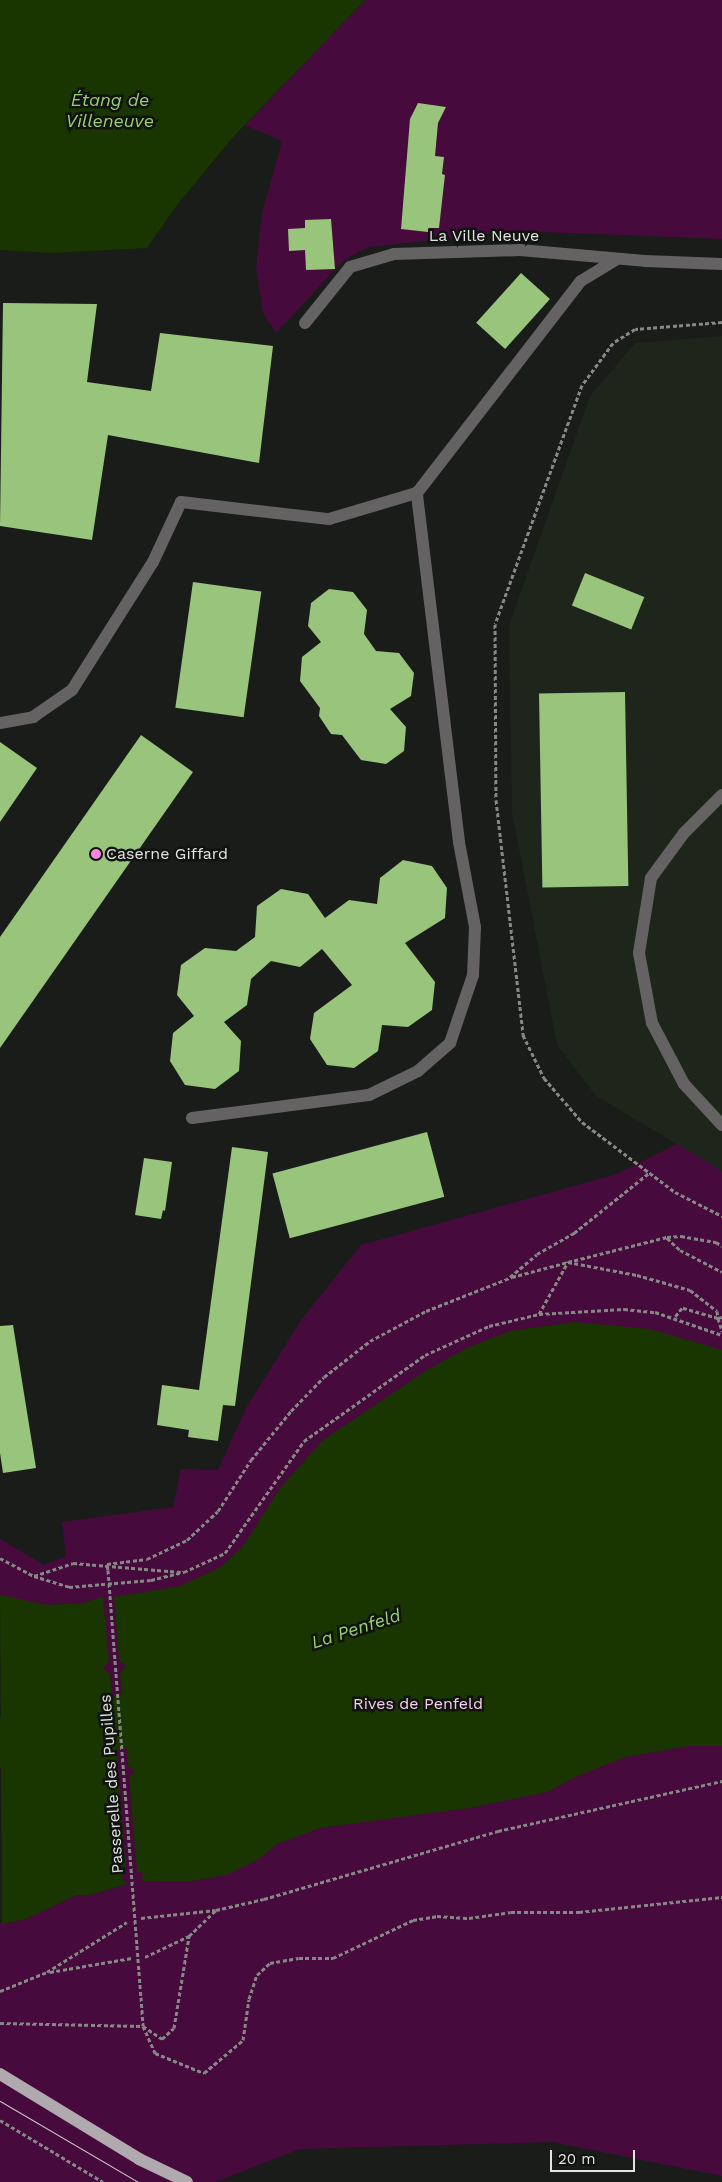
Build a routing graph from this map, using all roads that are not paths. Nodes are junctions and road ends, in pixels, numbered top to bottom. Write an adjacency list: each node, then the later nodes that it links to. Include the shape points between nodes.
1 (617, 259): 2 (street, La Ville Neuve); 3 (street, La Ville Neuve, via 520,250 394,254 350,267); 4 (street, via 581,281)
2 (722, 264)
3 (305, 323)
4 (417, 493): 5 (street, via 329,519 181,502 152,562 72,690 33,717); 7 (street, via 459,842 475,927 472,975 450,1043 418,1071 369,1095)
5 (0, 723)
6 (722, 795): 8 (street, via 684,832 651,878 639,953 652,1022 684,1084)
7 (192, 1118)
8 (722, 1125)
9 (0, 2074): 10 (main road, via 139,2159)
10 (187, 2182)

